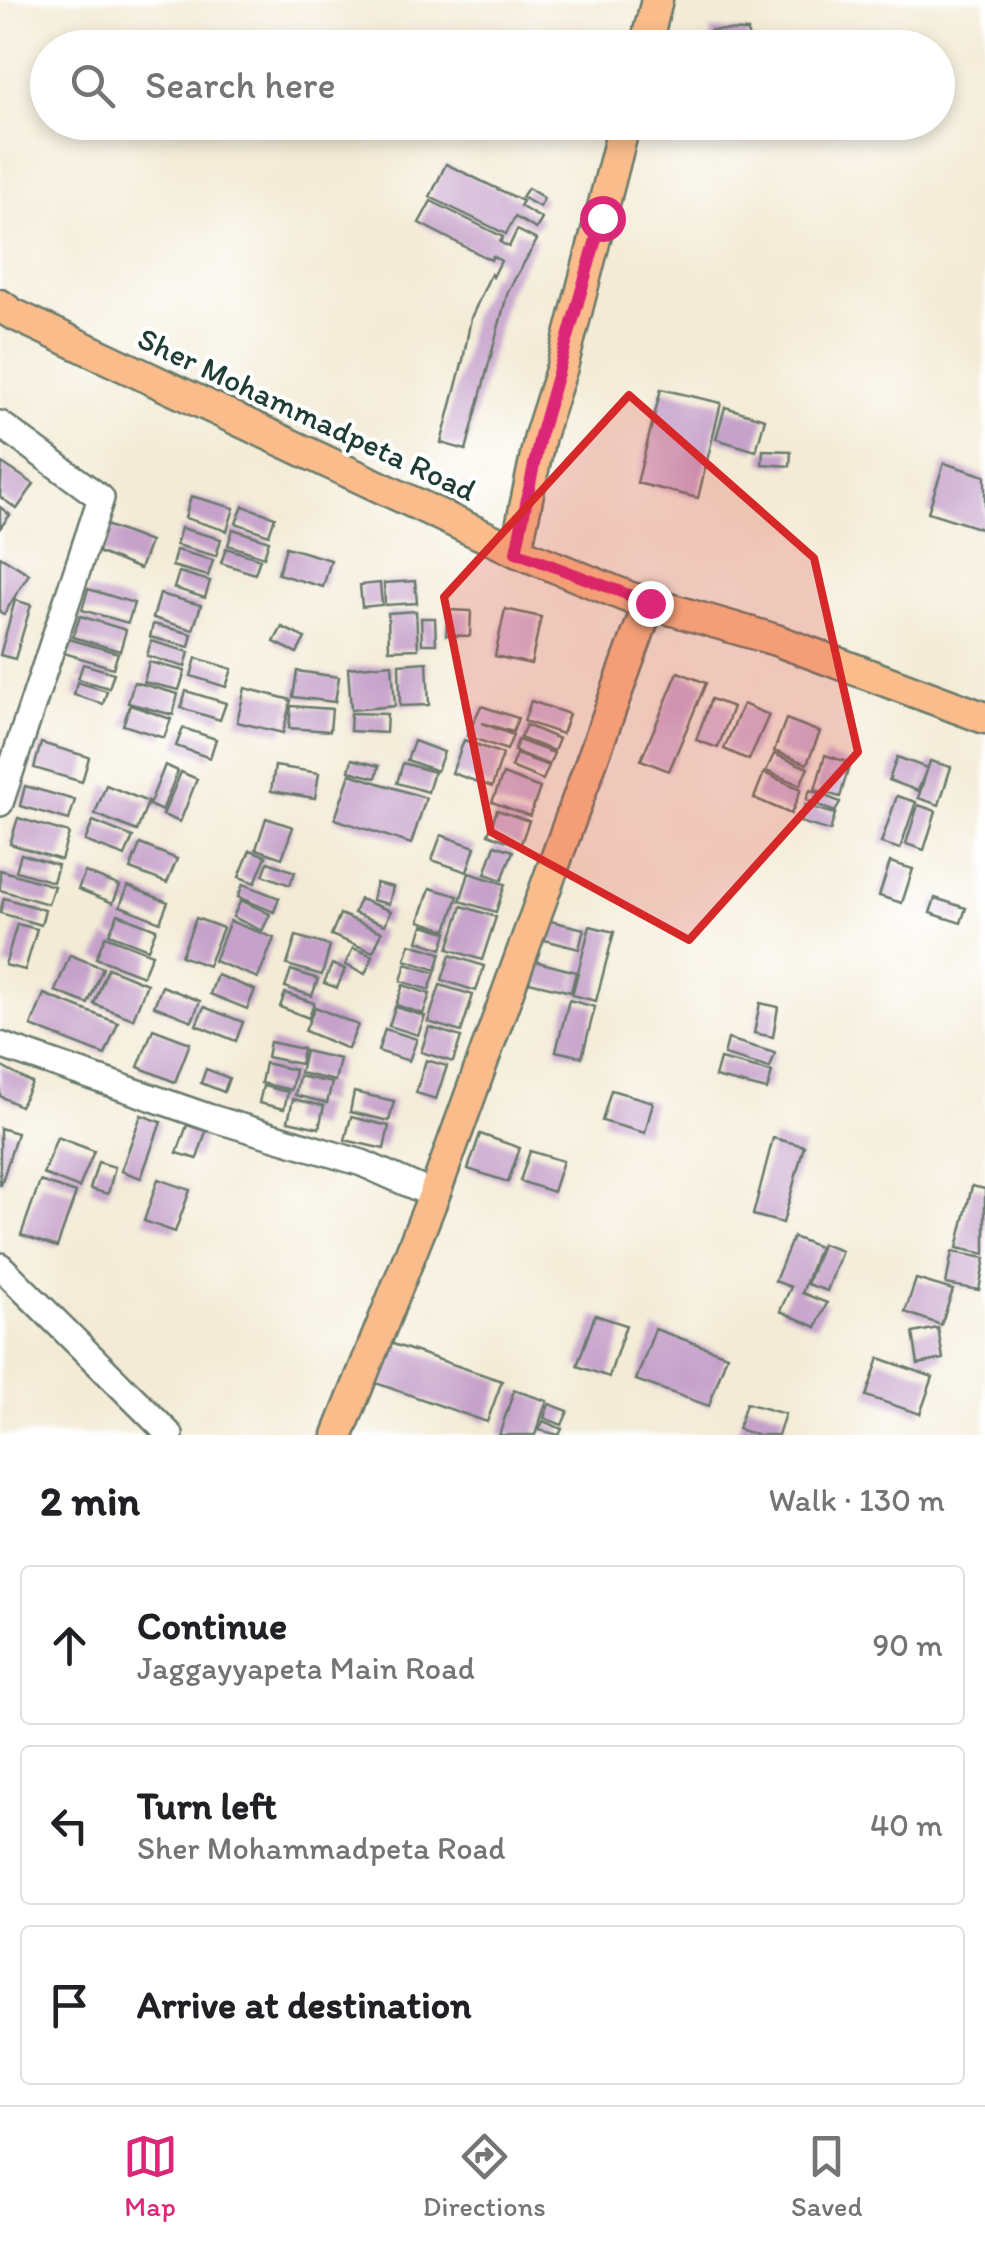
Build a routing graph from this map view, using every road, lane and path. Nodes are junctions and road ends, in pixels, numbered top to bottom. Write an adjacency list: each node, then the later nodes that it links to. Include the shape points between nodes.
1 (658, 0): 2 (main road)
2 (650, 30)
3 (621, 140): 6 (main road, via 540,436)
4 (0, 305): 6 (main road, Sher Mohammadpeta Road)
5 (0, 424): 9 (street, via 100,498)
6 (516, 552): 7 (main road, Sher Mohammadpeta Road)
7 (650, 603): 8 (main road, Sher Mohammadpeta Road, via 776,640); 11 (main road)
8 (985, 718)
9 (0, 803)
10 (0, 1045): 11 (street, via 362,1163)
11 (434, 1195): 14 (main road)
12 (0, 1266): 13 (street)
13 (170, 1435)
14 (338, 1435)

